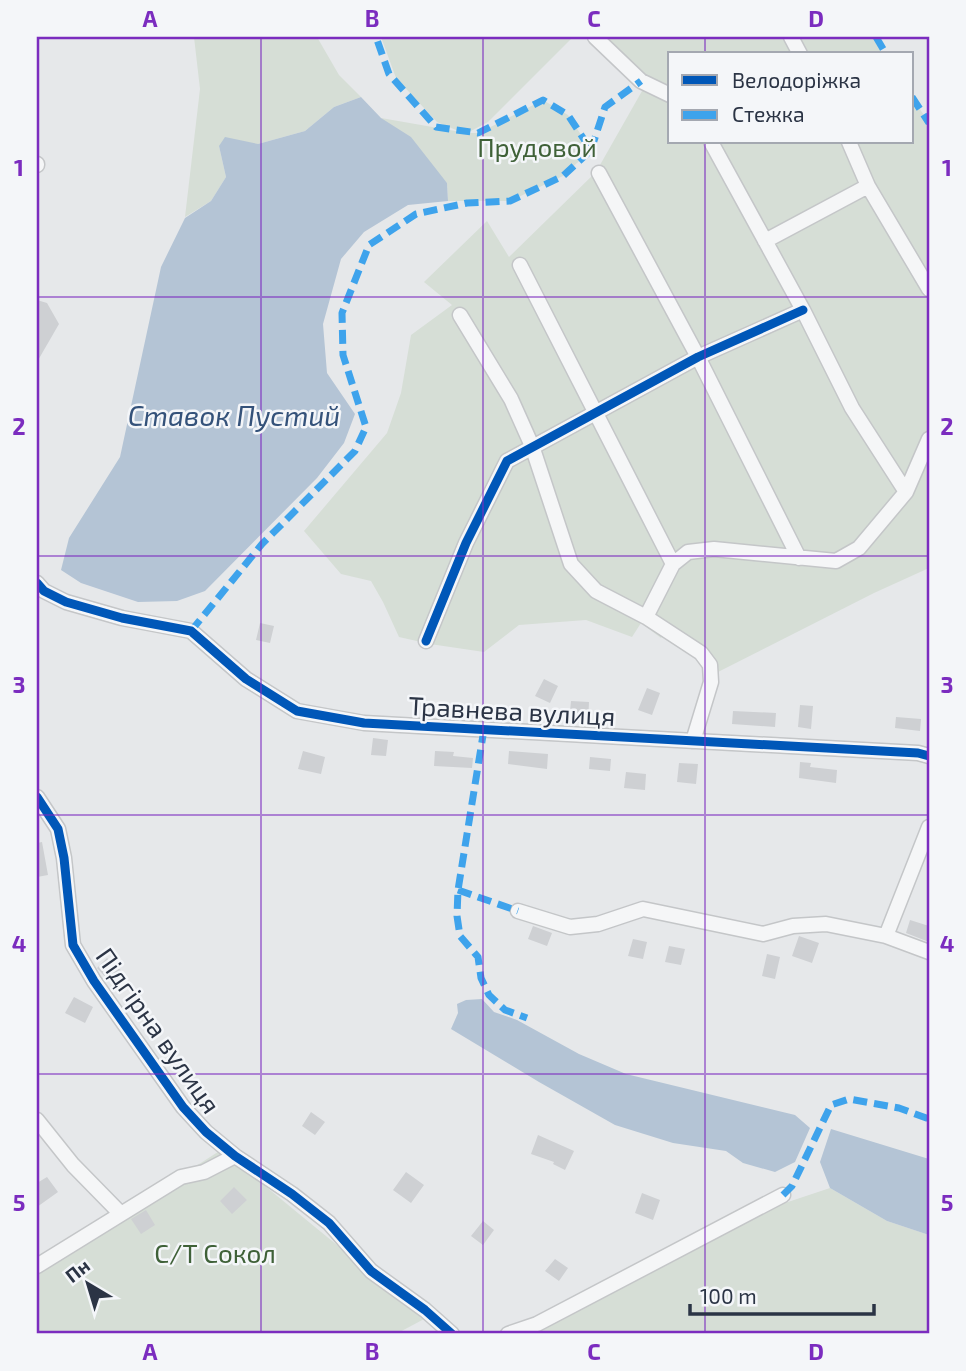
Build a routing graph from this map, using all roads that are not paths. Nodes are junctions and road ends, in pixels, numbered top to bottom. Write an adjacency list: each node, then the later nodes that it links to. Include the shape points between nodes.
1 (595, 37): 2 (street, via 641,80)
2 (668, 94)
3 (712, 144): 7 (street)
4 (850, 144): 6 (street)
5 (599, 173): 12 (street)
6 (868, 186): 7 (street); 9 (street)
7 (765, 241): 10 (street)
8 (520, 265): 13 (street)
9 (929, 289)
10 (803, 310): 12 (street); 16 (street, via 852,408)
11 (460, 315): 15 (street, via 511,399)
12 (698, 357): 13 (street); 17 (street)
13 (595, 412): 15 (street); 18 (street)
14 (929, 439): 16 (street)
15 (532, 446): 20 (street, via 571,564 596,591); 21 (street, via 508,461 466,543)
16 (906, 492): 17 (street, via 859,548 836,561)
17 (799, 558): 18 (street, via 714,549 688,551)
18 (673, 564): 20 (street)
19 (37, 583): 22 (street, Травнева вулиця, via 65,602 191,631 246,680 297,711 364,723)
20 (646, 617): 22 (street, via 701,653 709,665 710,682)
21 (426, 641)
22 (693, 741): 23 (street, Травнева вулиця)
23 (929, 756)
24 (37, 797): 30 (street, Підгірна вулиця, via 58,829 73,945 183,1107)
25 (929, 827): 27 (street)
26 (518, 911): 27 (street, via 570,927 598,924 643,909 763,934 826,924)
27 (886, 936): 28 (street)
28 (929, 952)
29 (37, 1121): 32 (street)
30 (235, 1156): 32 (street, via 204,1172 181,1177); 34 (street, Підгірна вулиця, via 329,1223 371,1272)
31 (783, 1195): 35 (street, via 537,1324)
32 (121, 1214): 33 (street)
33 (37, 1266)
34 (452, 1334)
35 (508, 1334)

